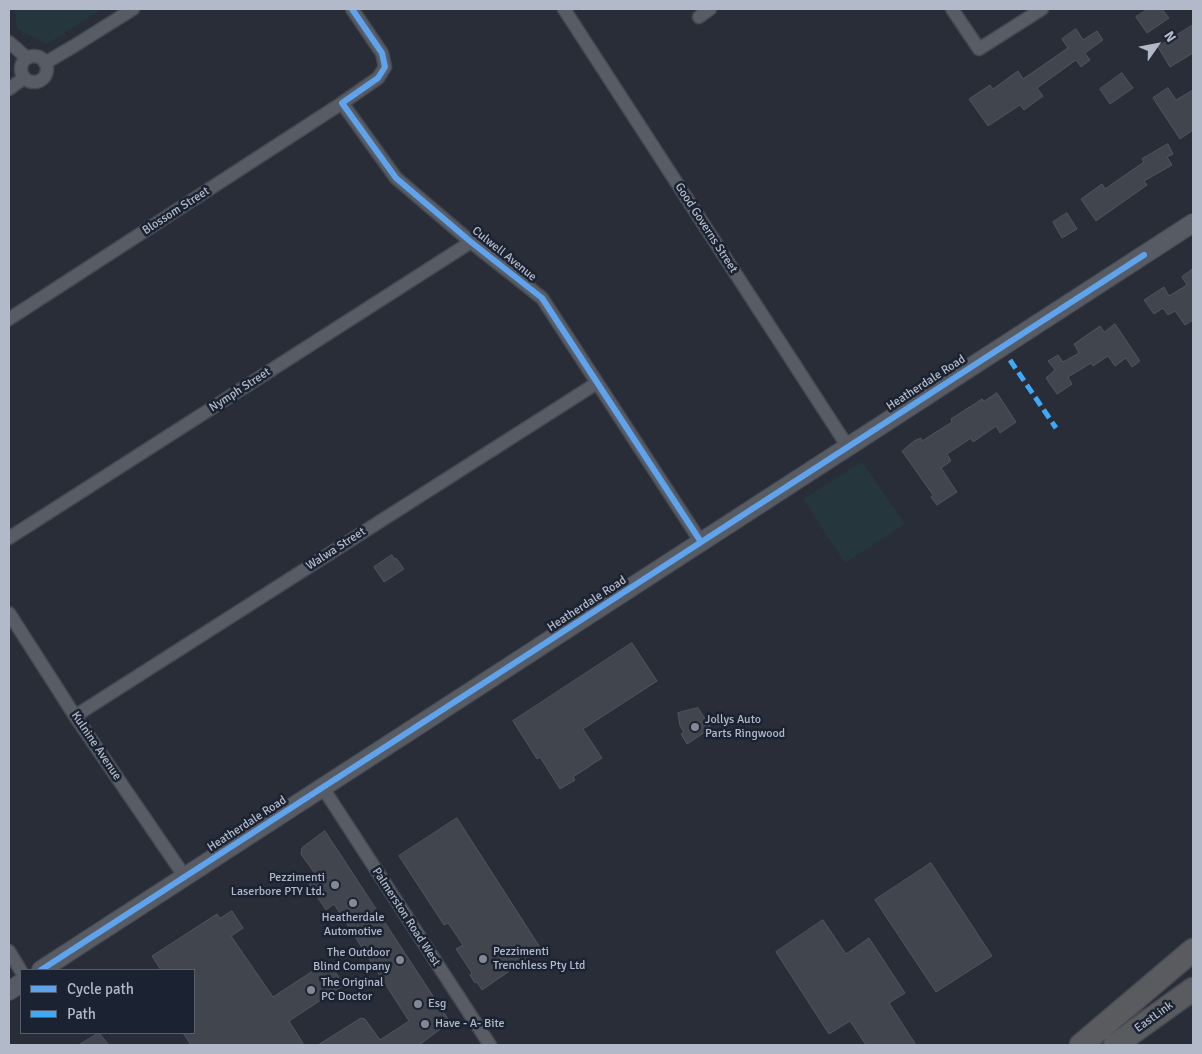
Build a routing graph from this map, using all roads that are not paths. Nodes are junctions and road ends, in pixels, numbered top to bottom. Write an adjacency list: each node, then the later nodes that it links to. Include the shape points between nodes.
1 (133, 9): 10 (street)
2 (352, 9): 13 (street, via 382,53 385,67 378,78)
3 (564, 9): 18 (street, Good Governs Street)
4 (710, 9): 7 (street)
5 (952, 9): 6 (street, via 979,49)
6 (1042, 9)
7 (699, 17)
8 (9, 42): 9 (street)
9 (27, 58): 10 (street, via 39,58); 11 (street, via 21,69)
10 (45, 63): 11 (street, via 47,71 40,81 31,82)
11 (24, 78): 12 (street)
12 (9, 88)
13 (342, 103): 15 (street, Culwell Avenue, via 396,178); 16 (street, Blossom Street)
14 (1193, 223): 18 (main road, Heatherdale Road)
15 (471, 242): 17 (street, Culwell Avenue, via 542,298); 19 (street, Nymph Street)
16 (9, 319)
17 (597, 383): 20 (street, Culwell Avenue); 22 (street, Walwa Street)
18 (848, 447): 20 (main road, Heatherdale Road)
19 (9, 538)
20 (701, 542): 23 (main road, Heatherdale Road)
21 (9, 613): 22 (street, Kulnine Avenue)
22 (76, 716): 24 (street, Kulnine Avenue)
23 (323, 788): 24 (main road, Heatherdale Road); 32 (street, Palmerston Road West)
24 (185, 877): 28 (main road, Heatherdale Road)
25 (1193, 950): 33 (highway)
26 (9, 952): 27 (street)
27 (20, 969)
28 (43, 969)
29 (20, 984): 31 (main road)
30 (1193, 989): 34 (highway, EastLink)
31 (9, 991)
32 (490, 1045)
33 (1080, 1045)
34 (1116, 1045)

